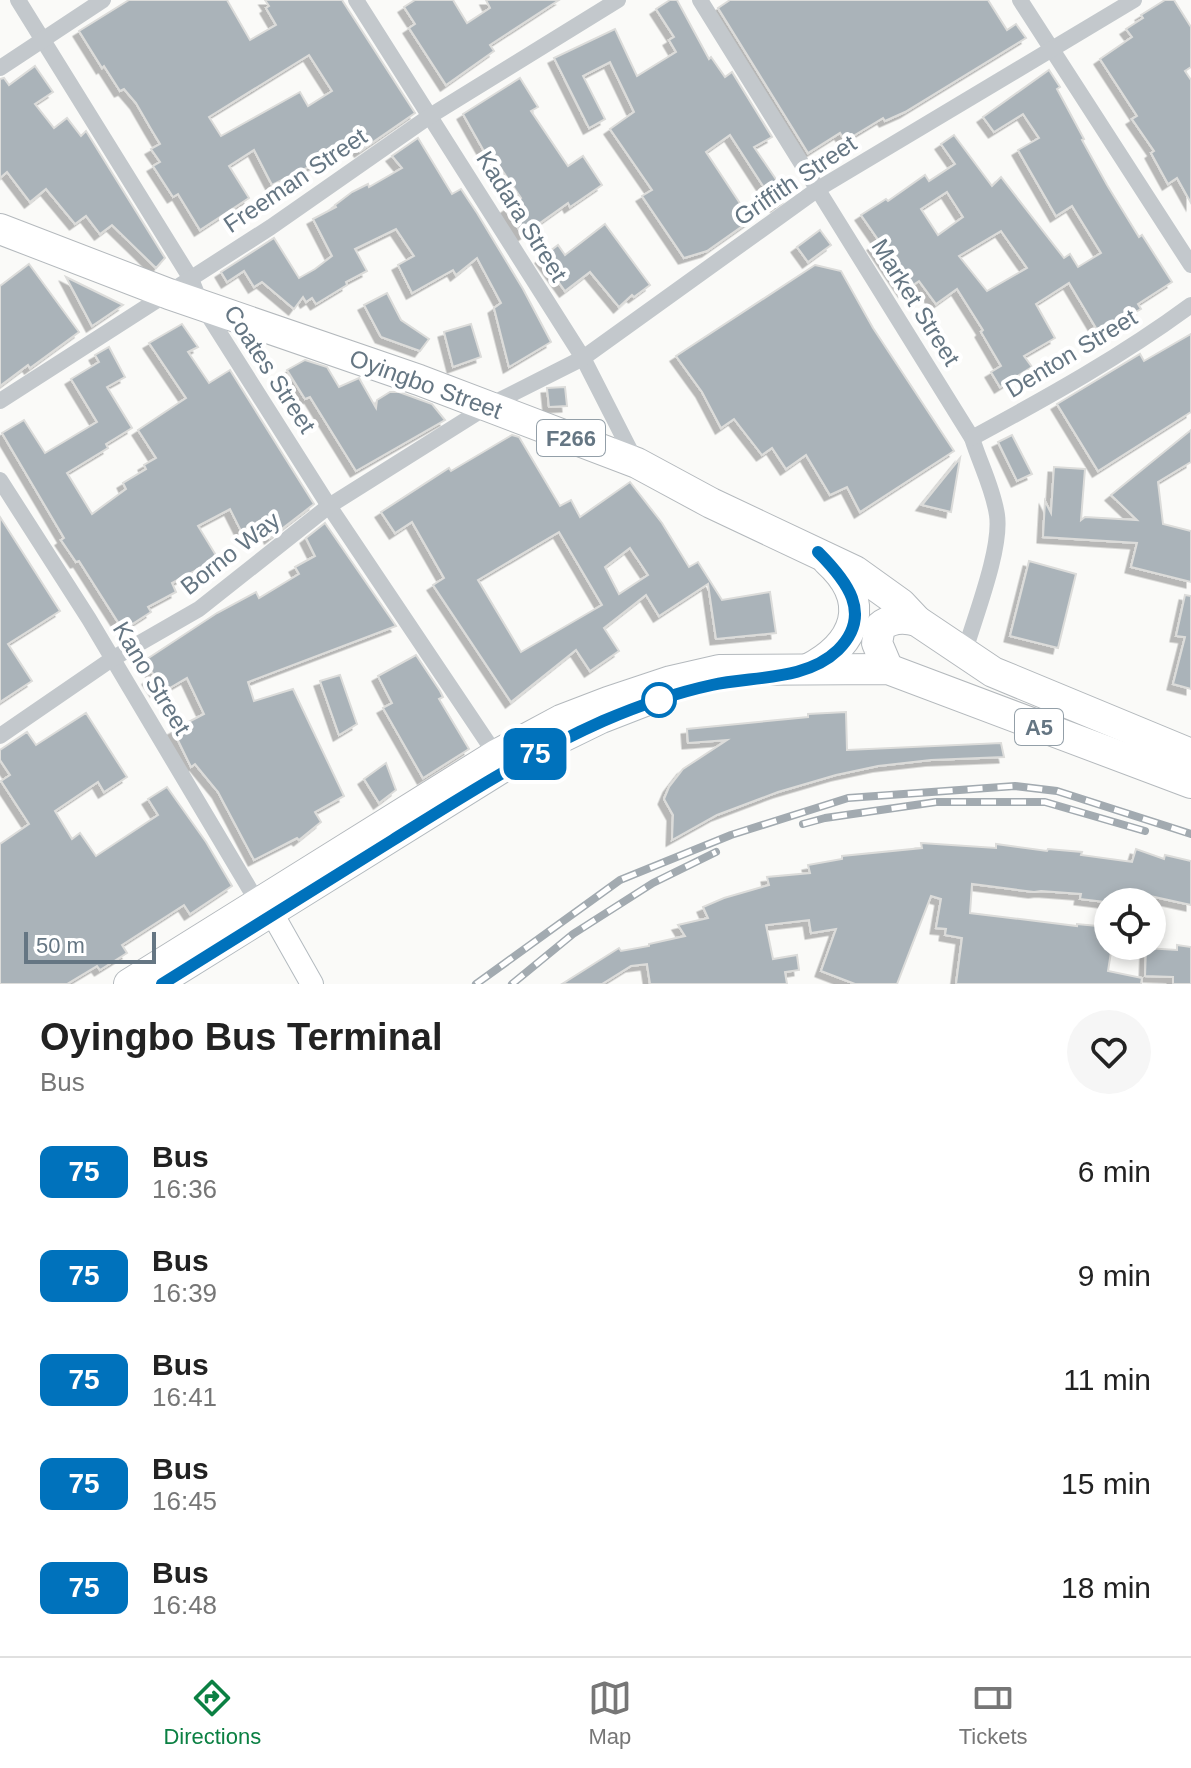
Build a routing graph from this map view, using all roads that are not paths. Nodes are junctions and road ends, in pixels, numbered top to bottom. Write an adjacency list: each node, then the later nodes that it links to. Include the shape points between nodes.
1 (18, 0): 8 (street, Coates Street)
2 (103, 0): 8 (street)
3 (356, 0): 11 (street, Kadara Street)
4 (618, 0): 11 (street, Freeman Street)
5 (700, 0): 12 (street, Market Street)
6 (1020, 0): 9 (street)
7 (1134, 0): 9 (street, Griffith Street)
8 (44, 39): 10 (street); 15 (street, Coates Street)
9 (1053, 50): 12 (street, Griffith Street); 14 (street)
10 (0, 68)
11 (430, 116): 15 (street, Freeman Street); 17 (street, Kadara Street)
12 (818, 189): 17 (street, Griffith Street); 20 (street, Market Street)
13 (0, 229): 15 (highway, Oyingbo Street / F266)
14 (1191, 265)
15 (187, 292): 18 (street, Freeman Street); 19 (highway, Oyingbo Street / F266); 23 (street, Coates Street)
16 (1191, 305): 20 (street, Denton Street, via 1072,385)
17 (583, 358): 19 (street, Griffith Street); 21 (street, Kadara Street)
18 (0, 401)
19 (488, 406): 21 (highway, Oyingbo Street / F266); 23 (street, Borno Way)
20 (972, 438): 26 (street, Market Street, via 998,519 994,552)
21 (637, 463): 24 (highway, Oyingbo Street / F266)
22 (0, 480): 27 (street, Kano Street)
23 (329, 506): 27 (street, Borno Way, via 199,609); 32 (street, Coates Street)
24 (818, 552): 25 (highway, Oyingbo Street / F266, via 855,571); 28 (highway, F266, via 849,588 855,619 840,648)
25 (917, 621): 26 (highway, A5); 29 (highway, via 893,620 880,627 877,643)
26 (964, 654): 31 (highway, A5, via 993,672)
27 (112, 659): 30 (street, Borno Way); 34 (street, Kano Street)
28 (808, 669): 29 (highway, A5); 32 (highway, A5, via 719,670 671,681 561,720); 34 (street, via 713,684 602,722 512,766)
29 (888, 669): 33 (highway, A5)
30 (0, 736)
31 (1191, 754)
32 (496, 755): 34 (highway, A5)
33 (1191, 783)
34 (266, 909): 35 (highway, A5); 36 (street); 37 (street)
35 (129, 984)
36 (162, 984)
37 (312, 984)

